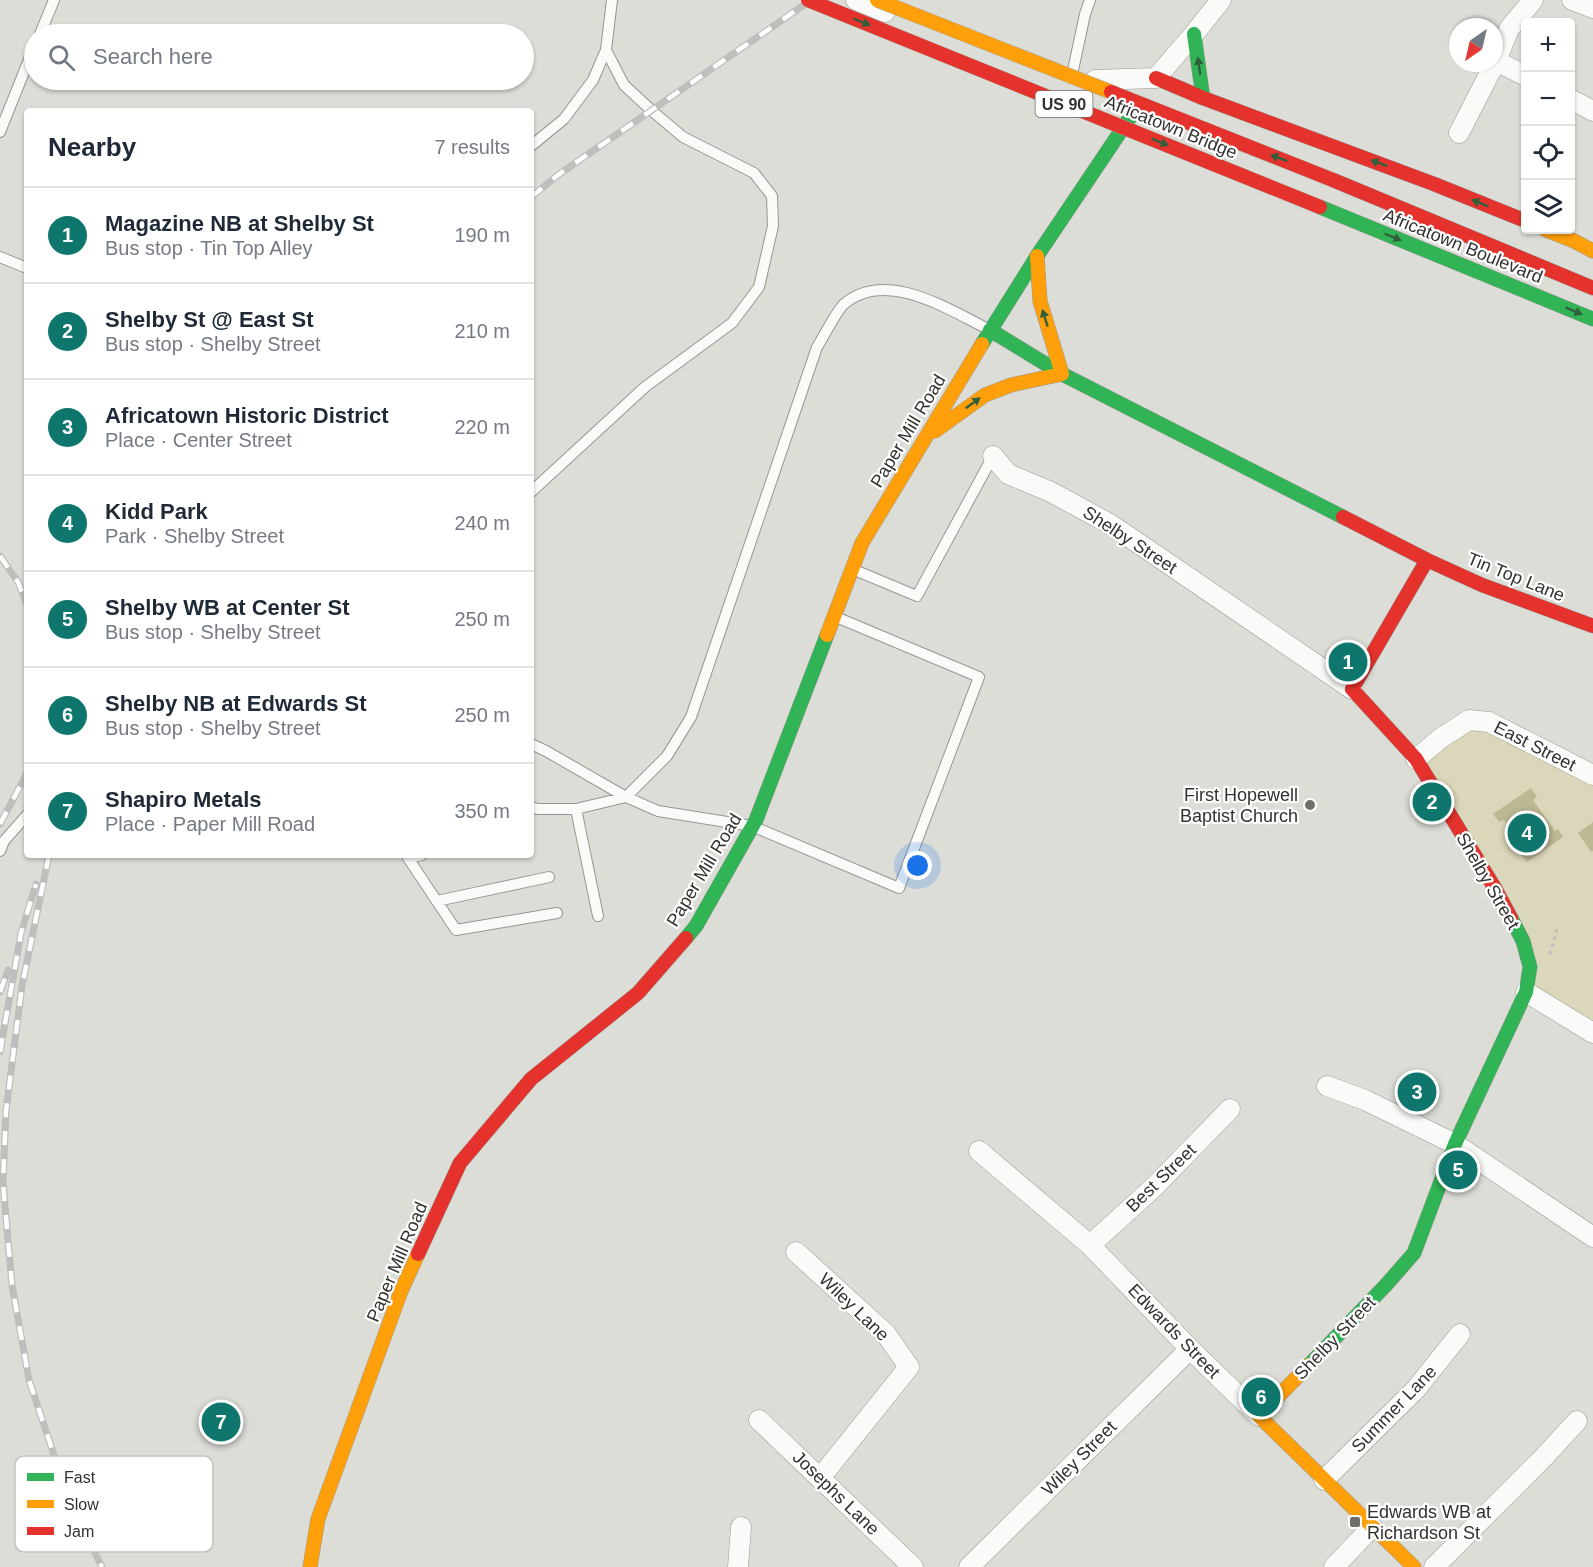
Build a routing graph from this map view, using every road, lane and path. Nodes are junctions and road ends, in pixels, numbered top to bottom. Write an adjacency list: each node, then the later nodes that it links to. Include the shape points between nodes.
1 (54, 0): 11 (lane)
2 (612, 0): 14 (lane)
3 (808, 0): 28 (street, Africatown Bridge / US 90, one-way to 28, bridge)
4 (856, 0): 20 (street, via 1054,82)
5 (877, 0): 27 (street, Africatown Bridge / US 90, one-way to 5, bridge)
6 (1090, 0): 20 (lane)
7 (1221, 0): 12 (street)
8 (1533, 0): 13 (street, via 1509,28)
9 (1572, 0): 10 (street)
10 (1593, 8)
11 (44, 24)
12 (1194, 34): 19 (street); 21 (street, one-way to 12)
13 (1503, 44)
14 (606, 50): 26 (lane, via 593,80 564,119); 41 (lane, via 624,85 683,137 754,173 772,196 773,226 759,287 732,323 645,387)
15 (1503, 65): 18 (street)
16 (24, 72): 24 (lane)
17 (1491, 72): 25 (street)
18 (1521, 74)
19 (1156, 78): 20 (street); 21 (street); 33 (street, Paper Mill Road)
20 (1070, 81)
21 (1203, 98): 29 (street, one-way to 21)
22 (1575, 102): 23 (street)
23 (1593, 111)
24 (0, 132)
25 (1459, 133)
26 (534, 144)
27 (1334, 180): 35 (street, Africatown Boulevard / US 90)
28 (1320, 207): 36 (street, Africatown Boulevard / US 90, one-way to 36)
29 (1521, 219)
30 (1556, 234): 31 (street)
31 (1593, 251)
32 (0, 256): 34 (lane)
33 (1037, 256): 37 (street, Paper Mill Road); 38 (street, one-way to 33, via 1040,301)
34 (24, 267)
35 (1593, 288)
36 (1593, 319)
37 (990, 330): 38 (street, Tin Top Lane); 39 (street, Paper Mill Road); 50 (lane, via 914,294 892,289 865,291 842,304 817,347 691,717 667,756)
38 (1062, 374): 39 (street, one-way to 38, via 985,395); 42 (street, Tin Top Lane)
39 (925, 438): 43 (street, Paper Mill Road, via 862,543)
40 (993, 456): 43 (lane, via 917,596); 46 (street, Shelby Street, via 1008,474 1110,524)
41 (534, 489)
42 (1427, 560): 45 (street, Tin Top Lane); 46 (street)
43 (851, 569): 44 (street, Paper Mill Road)
44 (834, 616): 54 (street, Paper Mill Road); 54 (lane, via 979,677 899,888)
45 (1593, 626)
46 (1352, 689): 48 (street, Shelby Street)
47 (534, 745): 50 (lane)
48 (1416, 759): 49 (street, East Street, via 1469,720 1489,722); 63 (street, Shelby Street, via 1523,941 1530,967)
49 (1593, 775)
50 (626, 797): 51 (lane); 54 (lane, via 658,811)
51 (576, 809): 52 (lane); 60 (lane)
52 (534, 812)
53 (24, 818): 55 (lane, via 4,841)
54 (752, 826): 81 (street, Paper Mill Road, via 696,926 638,993 531,1079 460,1163 401,1291 318,1519)
55 (0, 852)
56 (409, 858): 58 (lane)
57 (549, 877): 58 (lane)
58 (437, 901): 59 (lane, via 456,930)
59 (557, 913)
60 (598, 916)
61 (1557, 929): 62 (path)
62 (1548, 960)
63 (1526, 992): 64 (street); 67 (street, Shelby Street)
64 (1593, 1033)
65 (1327, 1086): 67 (street)
66 (1230, 1109): 70 (street, Best Street, via 1153,1188)
67 (1455, 1144): 69 (street); 74 (street, Shelby Street, via 1414,1253)
68 (979, 1151): 70 (street, Edwards Street)
69 (1593, 1237)
70 (1090, 1245): 73 (street, Edwards Street)
71 (796, 1252): 77 (street, Wiley Lane, via 886,1334 909,1367)
72 (1460, 1334): 78 (street, Summer Lane, via 1416,1389)
73 (1190, 1349): 74 (street, Edwards Street); 84 (street, Wiley Street)
74 (1259, 1416): 78 (street, Edwards Street)
75 (759, 1420): 77 (street, Josephs Lane)
76 (1577, 1420): 87 (street)
77 (820, 1478): 83 (street, Josephs Lane)
78 (1324, 1480): 80 (street, Edwards Street)
79 (741, 1527): 82 (street)
80 (1372, 1527): 85 (street); 86 (street, Edwards Street)
81 (310, 1567)
82 (738, 1567)
83 (913, 1567)
84 (969, 1567)
85 (1334, 1567)
86 (1413, 1567)
87 (1434, 1567)

